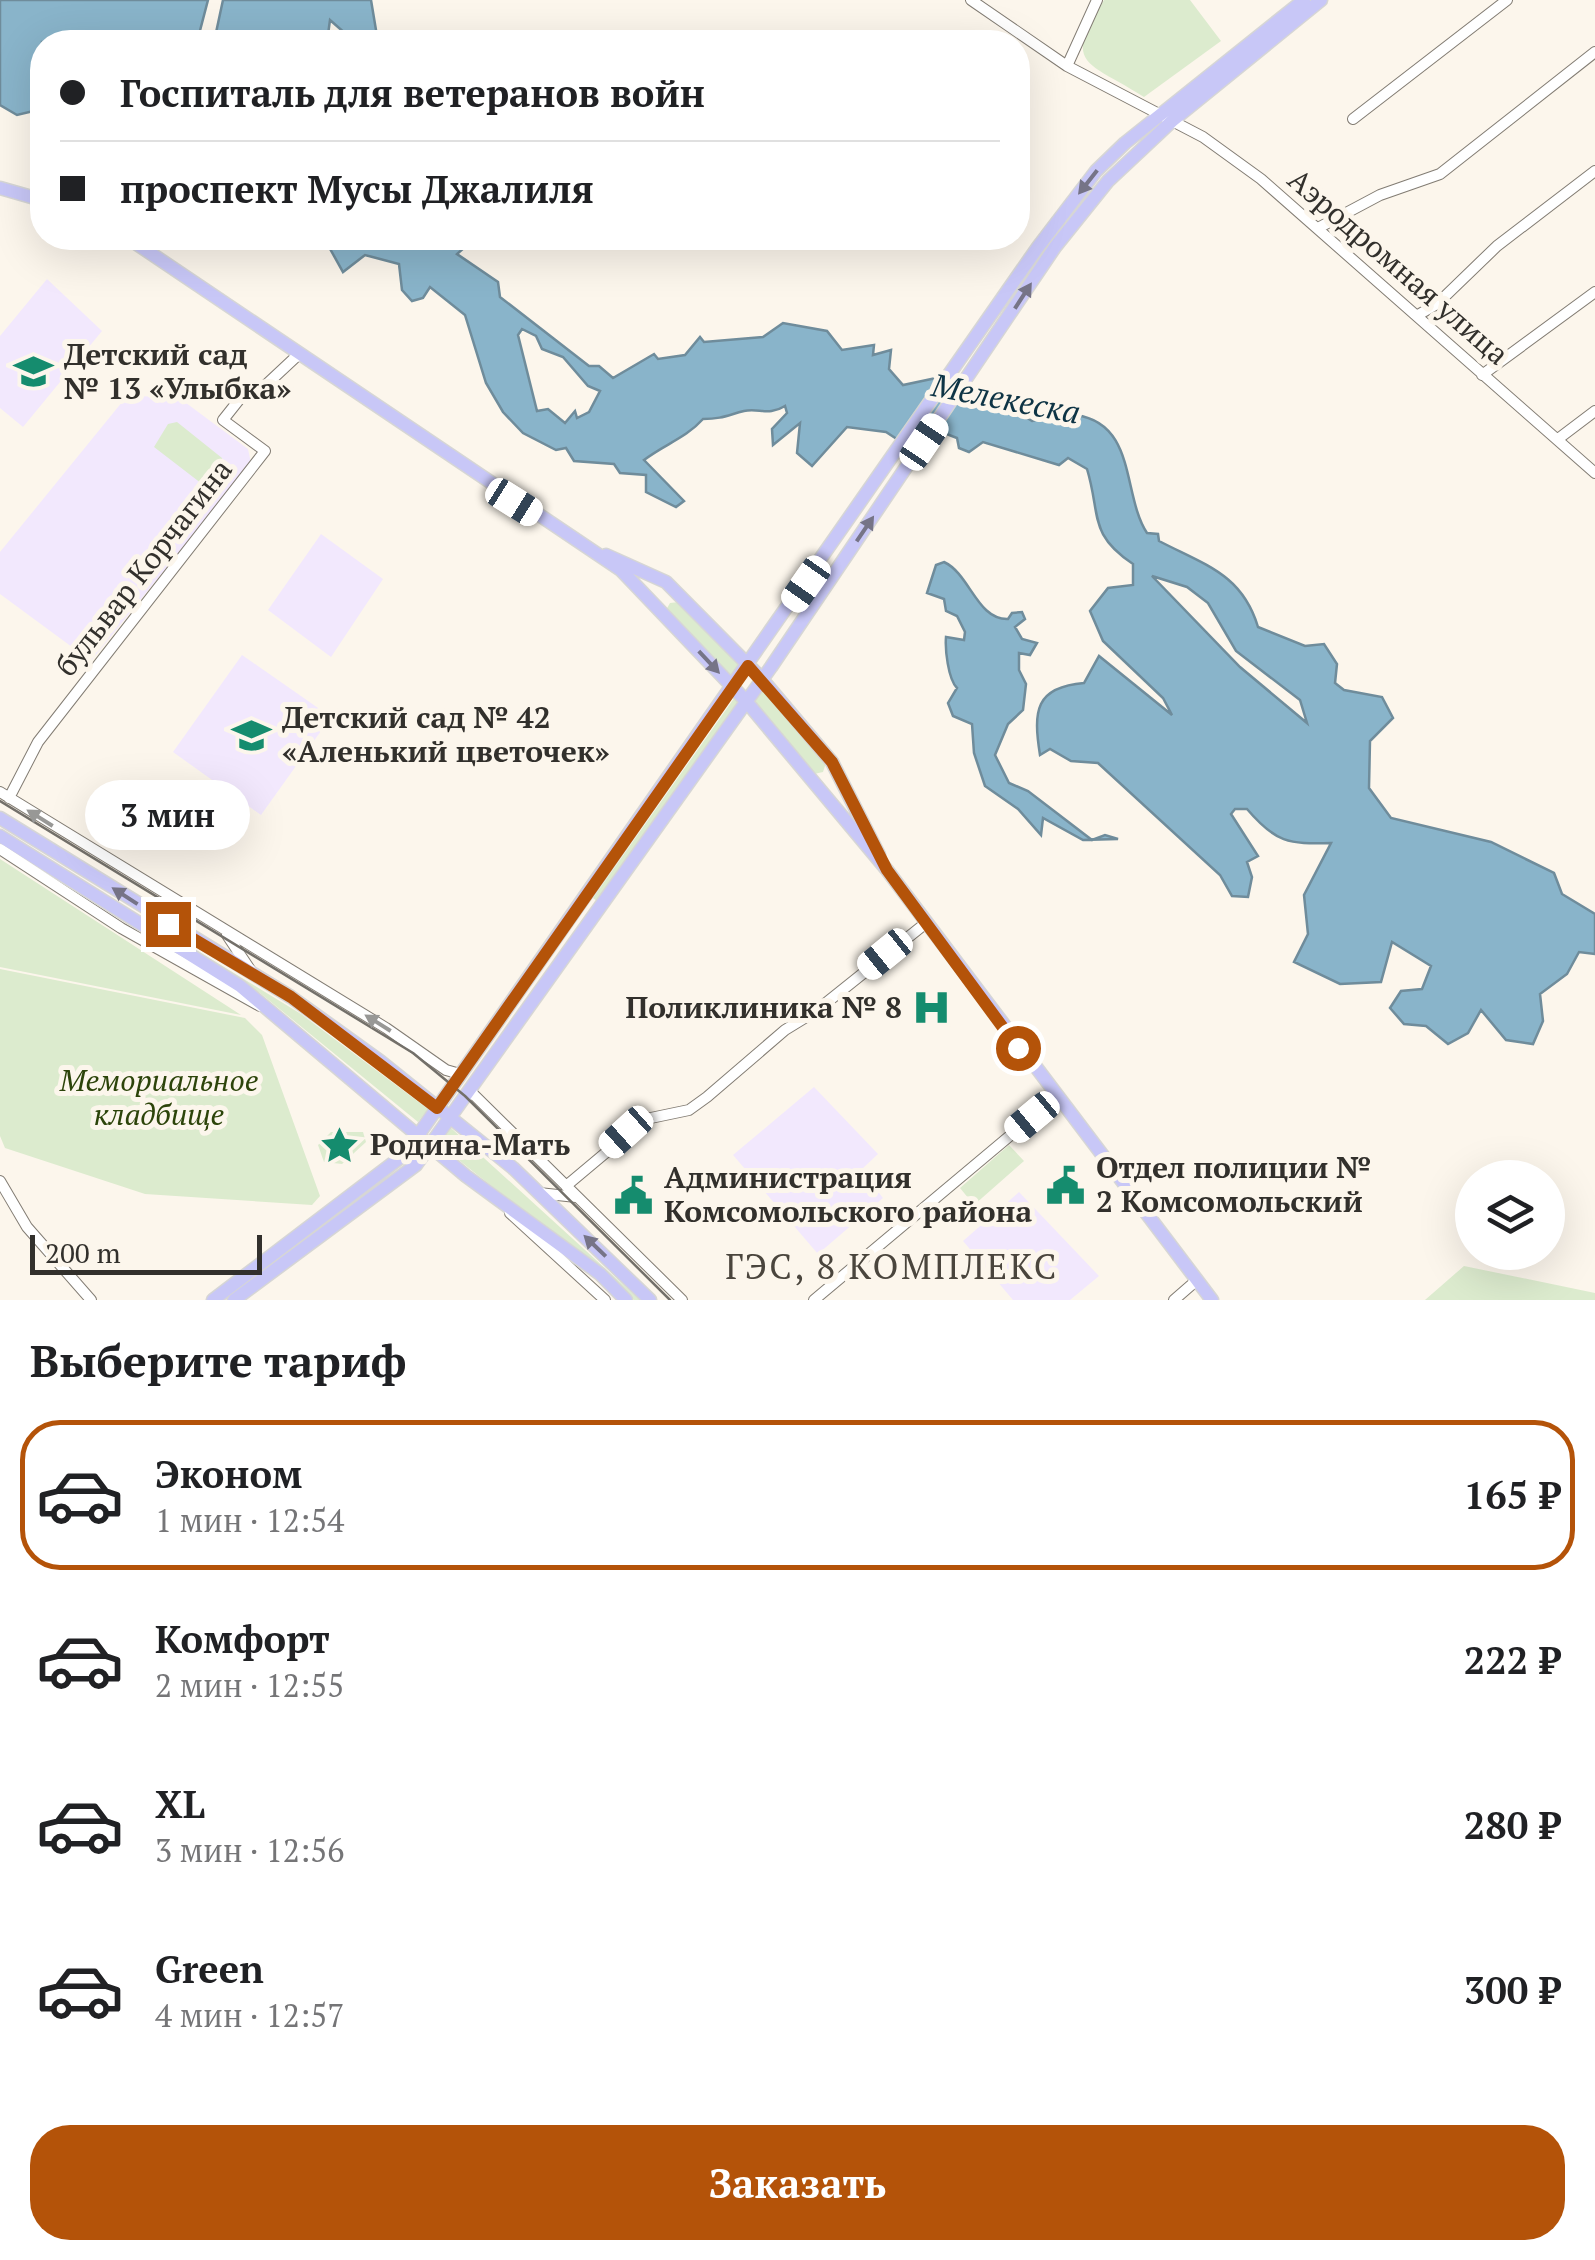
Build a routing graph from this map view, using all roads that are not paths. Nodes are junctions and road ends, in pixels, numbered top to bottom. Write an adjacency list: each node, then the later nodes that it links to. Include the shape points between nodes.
1 (971, 0): 6 (street, Аэродромная улица)
2 (1097, 0): 9 (street)
3 (1304, 0): 10 (main road)
4 (1321, 0): 12 (main road)
5 (1507, 0): 11 (street)
6 (1014, 30)
7 (1030, 41): 9 (street, Аэродромная улица)
8 (1595, 52): 16 (street, via 1440,174)
9 (1066, 66): 10 (street, Аэродромная улица)
10 (1158, 114): 12 (street, Аэродромная улица); 28 (main road, one-way to 28, via 1096,171)
11 (1353, 118)
12 (1172, 121): 16 (street, Аэродромная улица, via 1203,136); 29 (main road, one-way to 12, via 1066,234)
13 (1595, 172): 19 (street)
14 (0, 188): 15 (main road)
15 (30, 197)
16 (1318, 228): 19 (street, Аэродромная улица)
17 (146, 250): 20 (main road)
18 (1595, 292): 21 (street)
19 (1418, 315): 21 (street, Аэродромная улица)
20 (299, 354): 25 (main road); 34 (street, бульвар Корчагина, via 254,396 246,391 223,420 265,451)
21 (1482, 375): 23 (street, Аэродромная улица)
22 (1595, 412): 23 (street)
23 (1558, 440): 24 (street, Аэродромная улица)
24 (1595, 473)
25 (588, 548): 26 (main road, via 656,576); 27 (main road)
26 (685, 599): 27 (main road, via 668,596); 28 (main road)
27 (665, 616): 30 (main road, one-way to 30)
28 (748, 666): 29 (main road); 30 (main road)
29 (761, 678): 31 (main road); 32 (main road)
30 (733, 688): 31 (main road); 39 (main road)
31 (746, 701): 33 (main road); 40 (main road)
32 (832, 762): 33 (main road, via 823,780); 38 (main road)
33 (806, 776): 38 (main road)
34 (4, 795): 42 (street, one-way to 34)
35 (0, 818): 43 (main road, one-way to 35)
36 (0, 836): 44 (main road)
37 (0, 849): 44 (street, via 233,995)
38 (887, 870): 41 (main road)
39 (582, 904): 40 (main road, via 593,903); 45 (main road)
40 (594, 914): 46 (main road)
41 (926, 923): 47 (main road); 52 (street, via 689,1110 646,1118)
42 (221, 927): 43 (street); 45 (street, one-way to 42)
43 (255, 976): 48 (main road)
44 (275, 1012): 50 (main road)
45 (460, 1074): 48 (main road)
46 (469, 1090): 49 (main road); 52 (street)
47 (1055, 1098): 57 (main road); 65 (street)
48 (437, 1108): 49 (main road); 50 (main road)
49 (450, 1118): 50 (main road); 53 (main road)
50 (425, 1138): 55 (main road); 56 (main road, via 416,1165)
51 (0, 1181): 58 (street, via 27,1227)
52 (566, 1186): 54 (street)
53 (539, 1192): 54 (street); 63 (main road, one-way to 53)
54 (577, 1198): 64 (street)
55 (503, 1204): 61 (street); 62 (main road)
56 (290, 1251): 59 (main road); 60 (main road)
57 (1198, 1280): 66 (street); 67 (main road)
58 (90, 1300)
59 (213, 1300)
60 (234, 1300)
61 (605, 1300)
62 (626, 1300)
63 (650, 1300)
64 (682, 1300)
65 (814, 1300)
66 (1174, 1300)
67 (1212, 1300)

